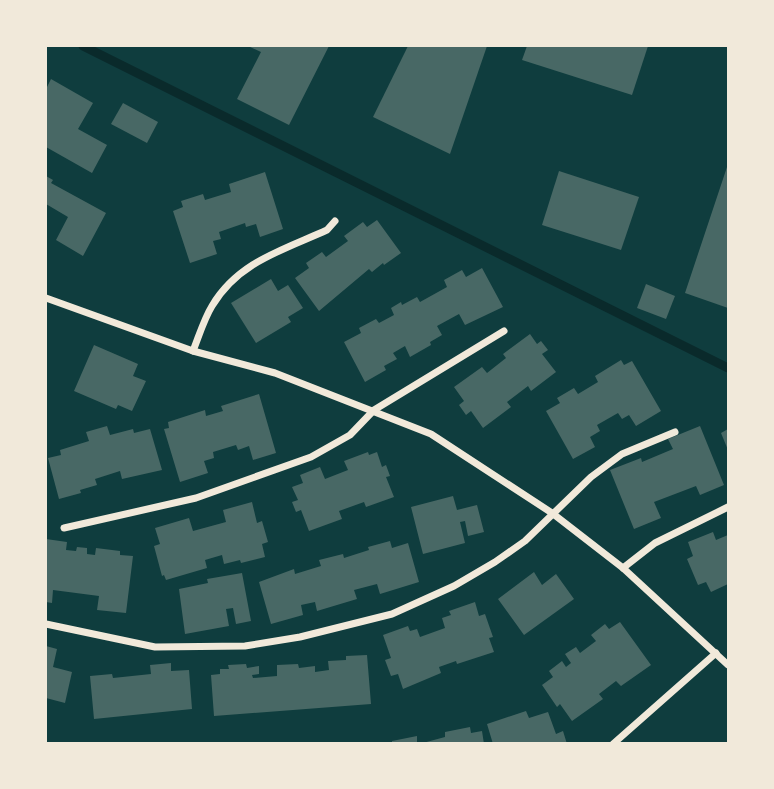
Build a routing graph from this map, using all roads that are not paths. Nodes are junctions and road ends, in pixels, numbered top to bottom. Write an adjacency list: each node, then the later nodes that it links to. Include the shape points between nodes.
1 (335, 221): 4 (street, via 327,230 238,273 211,308)
2 (46, 298): 4 (street)
3 (504, 331): 5 (street)
4 (193, 351): 5 (street, via 275,373)
5 (374, 410): 8 (street, via 431,434); 9 (street, via 350,435 311,457 196,498)
6 (675, 432): 8 (street, via 622,454)
7 (729, 507): 10 (street, via 654,543)
8 (552, 513): 10 (street); 11 (street, via 525,541 454,586 392,614 300,638 246,646 155,647)
9 (64, 528)
10 (623, 568): 12 (street)
11 (46, 624)
12 (716, 653): 13 (street); 14 (street)
13 (729, 665)
14 (612, 744)

